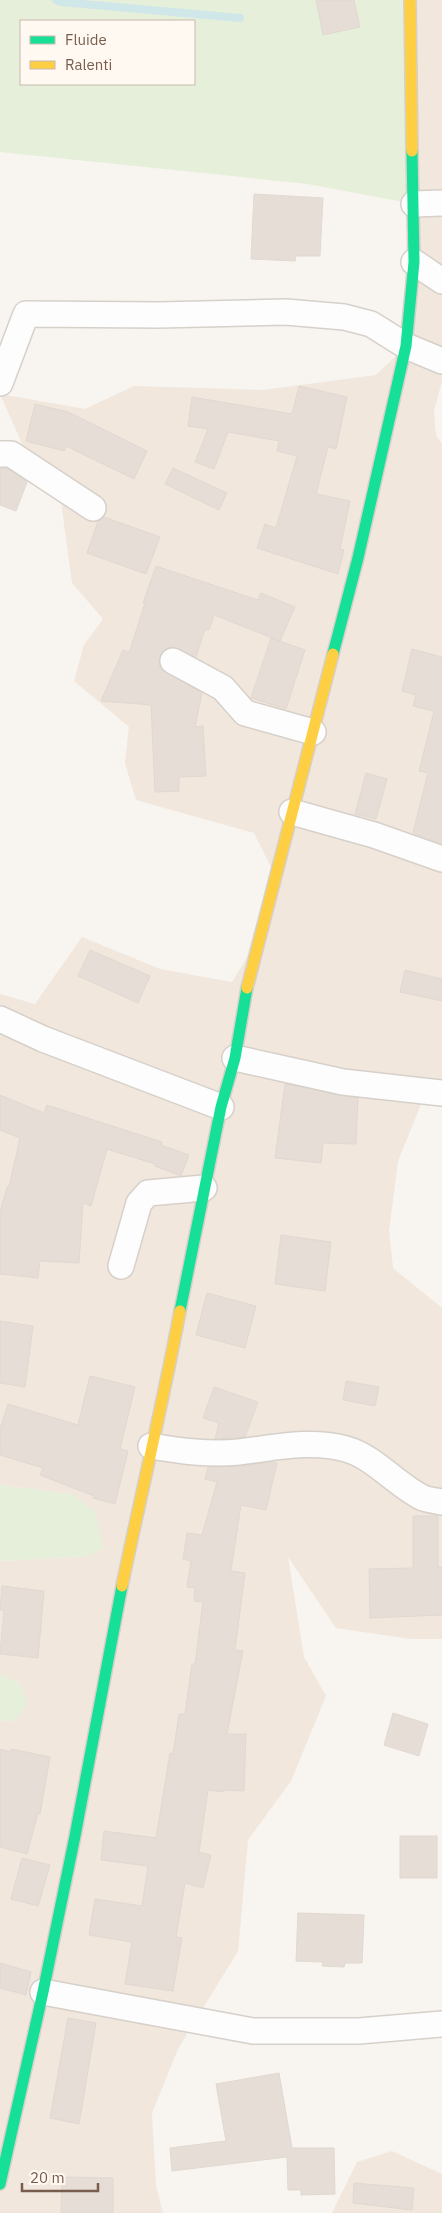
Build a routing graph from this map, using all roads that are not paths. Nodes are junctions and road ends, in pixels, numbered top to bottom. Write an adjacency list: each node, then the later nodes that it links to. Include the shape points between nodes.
1 (410, 0): 3 (street)
2 (442, 203): 3 (street)
3 (414, 204): 4 (street)
4 (414, 262): 5 (street); 6 (street)
5 (442, 281)
6 (406, 346): 7 (street); 8 (street, via 371,324 344,317 286,312 26,314); 12 (street, via 358,558)
7 (442, 361)
8 (2, 372)
9 (0, 454): 10 (street, via 10,454)
10 (93, 508)
11 (173, 661): 12 (street, via 223,688 245,713)
12 (313, 732): 13 (street)
13 (292, 812): 14 (street, via 374,835); 16 (street, via 251,968)
14 (442, 859)
15 (0, 1019): 18 (street, via 43,1039)
16 (235, 1058): 17 (street, via 343,1082); 18 (street)
17 (442, 1093)
18 (221, 1107): 19 (street)
19 (204, 1188): 20 (street, via 148,1193 143,1197); 21 (street, via 164,1397)
20 (121, 1266)
21 (151, 1446): 22 (street, via 189,1453 296,1446 339,1447 359,1454 424,1498); 23 (street)
22 (442, 1502)
23 (42, 1992): 24 (street, via 253,2031 359,2031); 25 (street)
24 (442, 2024)
25 (0, 2184)

